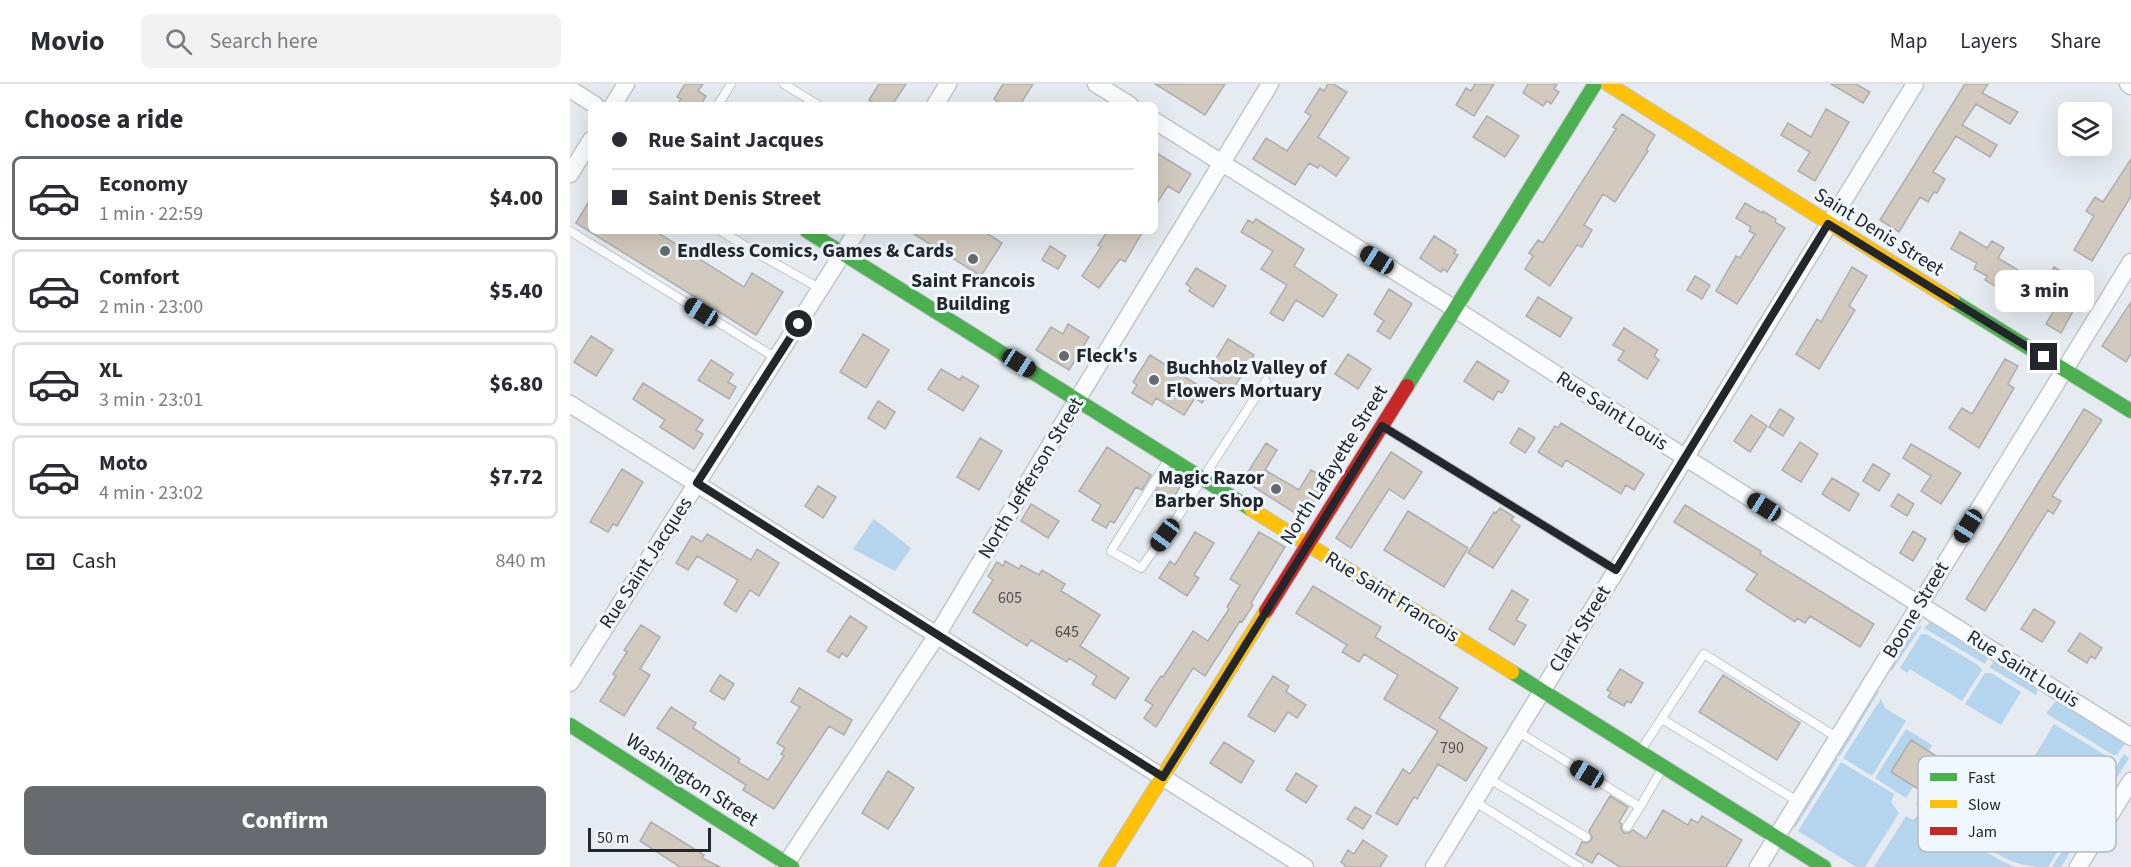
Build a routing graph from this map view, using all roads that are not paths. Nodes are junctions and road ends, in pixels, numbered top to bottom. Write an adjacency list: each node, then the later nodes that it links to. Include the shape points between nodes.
1 (626, 84): 12 (street)
2 (731, 84): 13 (lane)
3 (784, 84): 14 (lane)
4 (948, 84): 15 (street)
5 (1096, 84): 16 (street)
6 (1270, 84): 19 (street, North Jefferson Street)
7 (1595, 84): 29 (street, North Lafayette Street)
8 (1608, 84): 21 (street, Saint Denis Street)
9 (1916, 84): 21 (street, Clark Street)
10 (570, 89): 11 (street)
11 (590, 102)
12 (615, 102)
13 (720, 102)
14 (813, 102)
15 (937, 102)
16 (1125, 102)
17 (1158, 123): 19 (street, Rue Saint Louis)
18 (588, 145): 20 (street)
19 (1222, 163): 29 (street, Rue Saint Louis); 33 (street, North Jefferson Street)
20 (570, 174)
21 (1828, 224): 31 (street, Saint Denis Street); 38 (street, Clark Street)
22 (570, 231): 30 (lane)
23 (726, 234): 28 (lane)
24 (812, 234): 26 (street, Rue Saint Francois)
25 (855, 234): 26 (street, Rue Saint Jacques)
26 (844, 252): 28 (street, Rue Saint Jacques); 33 (street, Rue Saint Francois)
27 (2131, 262): 31 (street, Boone Street)
28 (821, 289): 30 (street, Rue Saint Jacques)
29 (1455, 309): 36 (street, North Lafayette Street); 38 (street, Rue Saint Louis)
30 (777, 358): 40 (street, Rue Saint Jacques)
31 (2064, 369): 35 (street, Saint Denis Street); 43 (street, Boone Street)
32 (1266, 381): 39 (lane)
33 (1077, 400): 37 (street, Rue Saint Francois); 44 (street, North Jefferson Street)
34 (570, 404): 40 (street)
35 (2131, 411)
36 (1382, 426): 41 (street, North Lafayette Street); 42 (lane)
37 (1169, 458): 39 (street, Rue Saint Francois); 39 (lane, via 1111,550 1141,568)
38 (1686, 458): 42 (street, Clark Street); 43 (street, Rue Saint Louis)
39 (1203, 479): 41 (street, Rue Saint Francois)
40 (697, 483): 44 (street); 45 (street, Rue Saint Jacques)
41 (1308, 544): 46 (street, Rue Saint Francois); 54 (street, North Lafayette Street)
42 (1616, 570): 46 (street, Clark Street)
43 (1920, 604): 50 (street, Rue Saint Louis); 51 (street, Boone Street)
44 (937, 635): 54 (street); 65 (street, North Jefferson Street)
45 (570, 683)
46 (1542, 689): 49 (street, Clark Street); 52 (street, Rue Saint Francois)
47 (1662, 719): 51 (lane, via 1704,654); 52 (lane); 58 (lane)
48 (570, 725): 65 (street, Washington Street)
49 (1516, 731): 55 (street, Clark Street); 59 (lane)
50 (2131, 737)
51 (1838, 738): 58 (street, Boone Street)
52 (1640, 751): 53 (street, Rue Saint Francois)
53 (1664, 767): 59 (lane); 63 (street, Rue Saint Francois)
54 (1163, 777): 66 (street, North Lafayette Street); 67 (street)
55 (1488, 778): 57 (street, Clark Street); 62 (lane)
56 (2131, 782): 60 (street)
57 (1474, 801): 68 (street, Clark Street); 69 (lane)
58 (1799, 802): 63 (street, Boone Street)
59 (1640, 807): 61 (lane)
60 (2116, 807)
61 (1627, 827)
62 (1586, 837)
63 (1777, 837): 70 (street, Boone Street); 71 (street, Rue Saint Francois, via 1804,859)
64 (2088, 852): 72 (street)
65 (788, 866)
66 (1106, 867)
67 (1305, 867)
68 (1434, 867)
69 (1579, 867)
70 (1758, 867)
71 (1824, 867)
72 (2079, 867)

